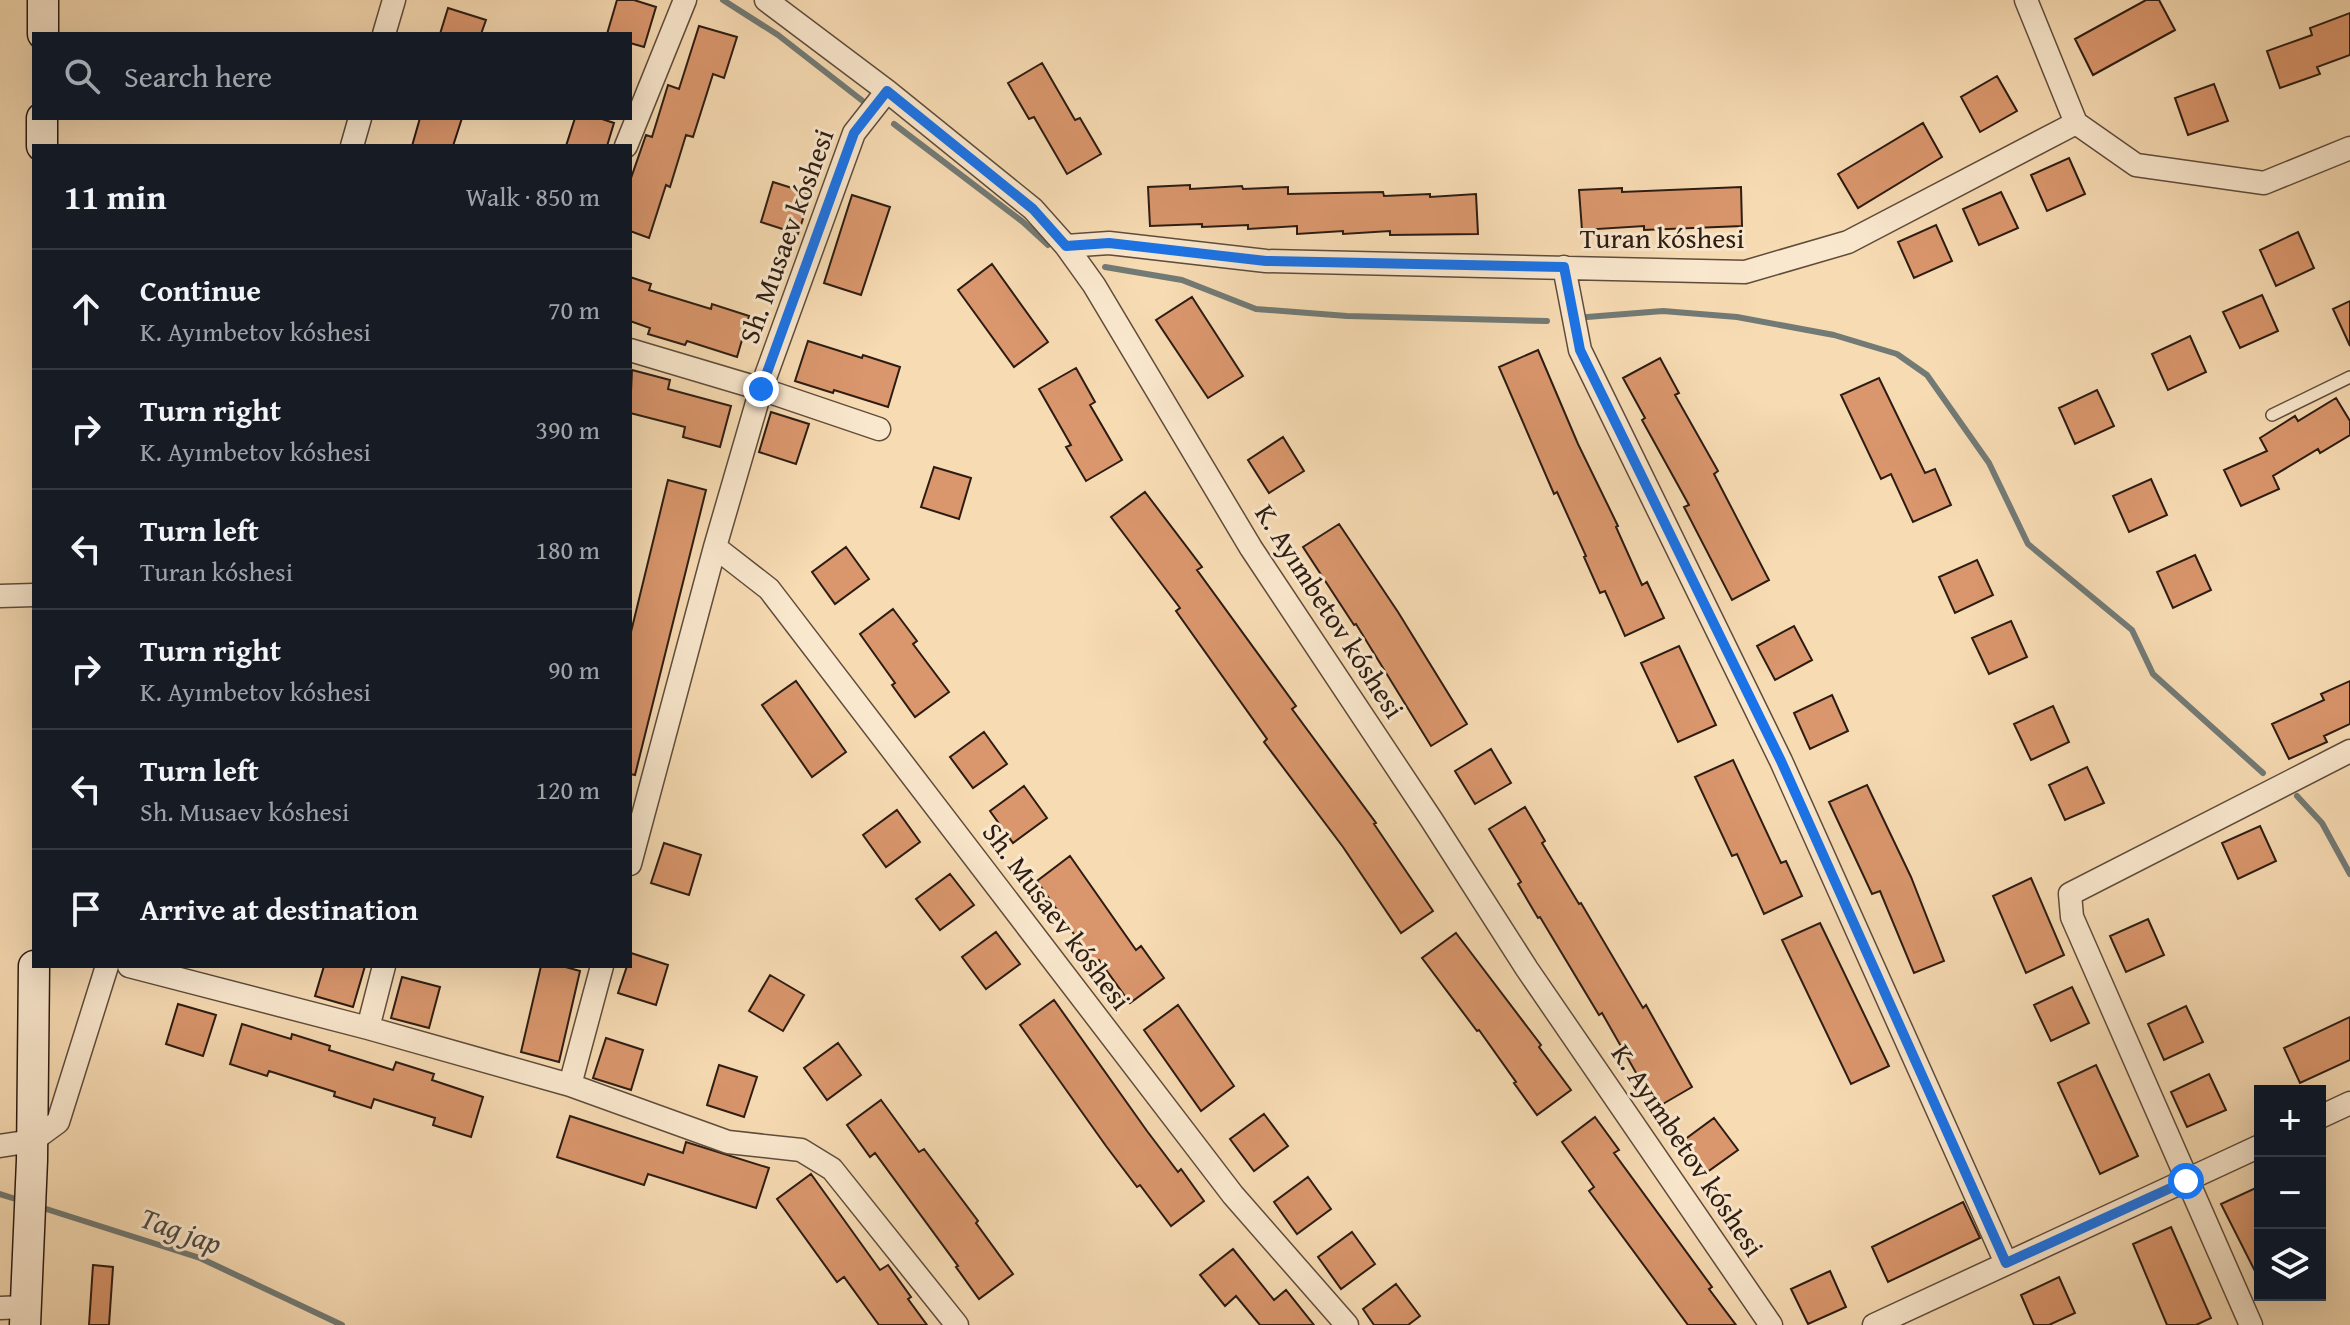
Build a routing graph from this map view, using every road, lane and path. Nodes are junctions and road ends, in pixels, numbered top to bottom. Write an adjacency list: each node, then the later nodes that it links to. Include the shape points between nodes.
1 (43, 0): 6 (street)
2 (394, 0): 7 (street)
3 (685, 0): 14 (street)
4 (766, 0): 8 (street, K. Ayımbetov kóshesi)
5 (2026, 0): 11 (street)
6 (43, 32)
7 (385, 32)
8 (887, 91): 16 (street, K. Ayımbetov kóshesi, via 1033,209); 20 (street, Sh. Musaev kóshesi, via 854,133)
9 (42, 120): 12 (street)
10 (359, 120): 13 (street)
11 (2076, 123): 15 (street, via 2136,165 2264,183); 17 (street, Turan kóshesi, via 1848,242 1745,272)
12 (42, 144)
13 (353, 144)
14 (627, 144)
15 (2350, 148)
16 (1066, 246): 17 (street, Turan kóshesi, via 1109,243 1266,261); 45 (street, K. Ayımbetov kóshesi, via 1260,561 1527,969)
17 (1564, 267): 41 (street, via 1580,350 1781,761)
18 (632, 351): 20 (street)
19 (2350, 377): 21 (lane)
20 (761, 389): 22 (street); 23 (street, Sh. Musaev kóshesi)
21 (2272, 415)
22 (879, 429)
23 (715, 547): 27 (street, Sh. Musaev kóshesi); 44 (street, Sh. Musaev kóshesi, via 769,589 1233,1195)
24 (32, 595): 25 (street)
25 (0, 596)
26 (2350, 751): 40 (street, via 2070,894 2072,917)
27 (632, 857)
28 (34, 968): 39 (street)
29 (106, 968): 39 (street, via 58,1122)
30 (137, 968): 33 (street)
31 (383, 968): 33 (street)
32 (601, 968): 34 (street)
33 (368, 1028): 34 (street)
34 (570, 1085): 43 (street, via 728,1142 801,1150 832,1169)
35 (2350, 1103): 36 (street)
36 (2326, 1114)
37 (0, 1146): 39 (street)
38 (2254, 1149): 40 (street)
39 (32, 1150): 42 (street)
40 (2186, 1181): 41 (street); 47 (street)
41 (2006, 1263): 46 (street)
42 (17, 1313)
43 (957, 1325)
44 (1347, 1325)
45 (1771, 1325)
46 (1874, 1325)
47 (2251, 1325)

